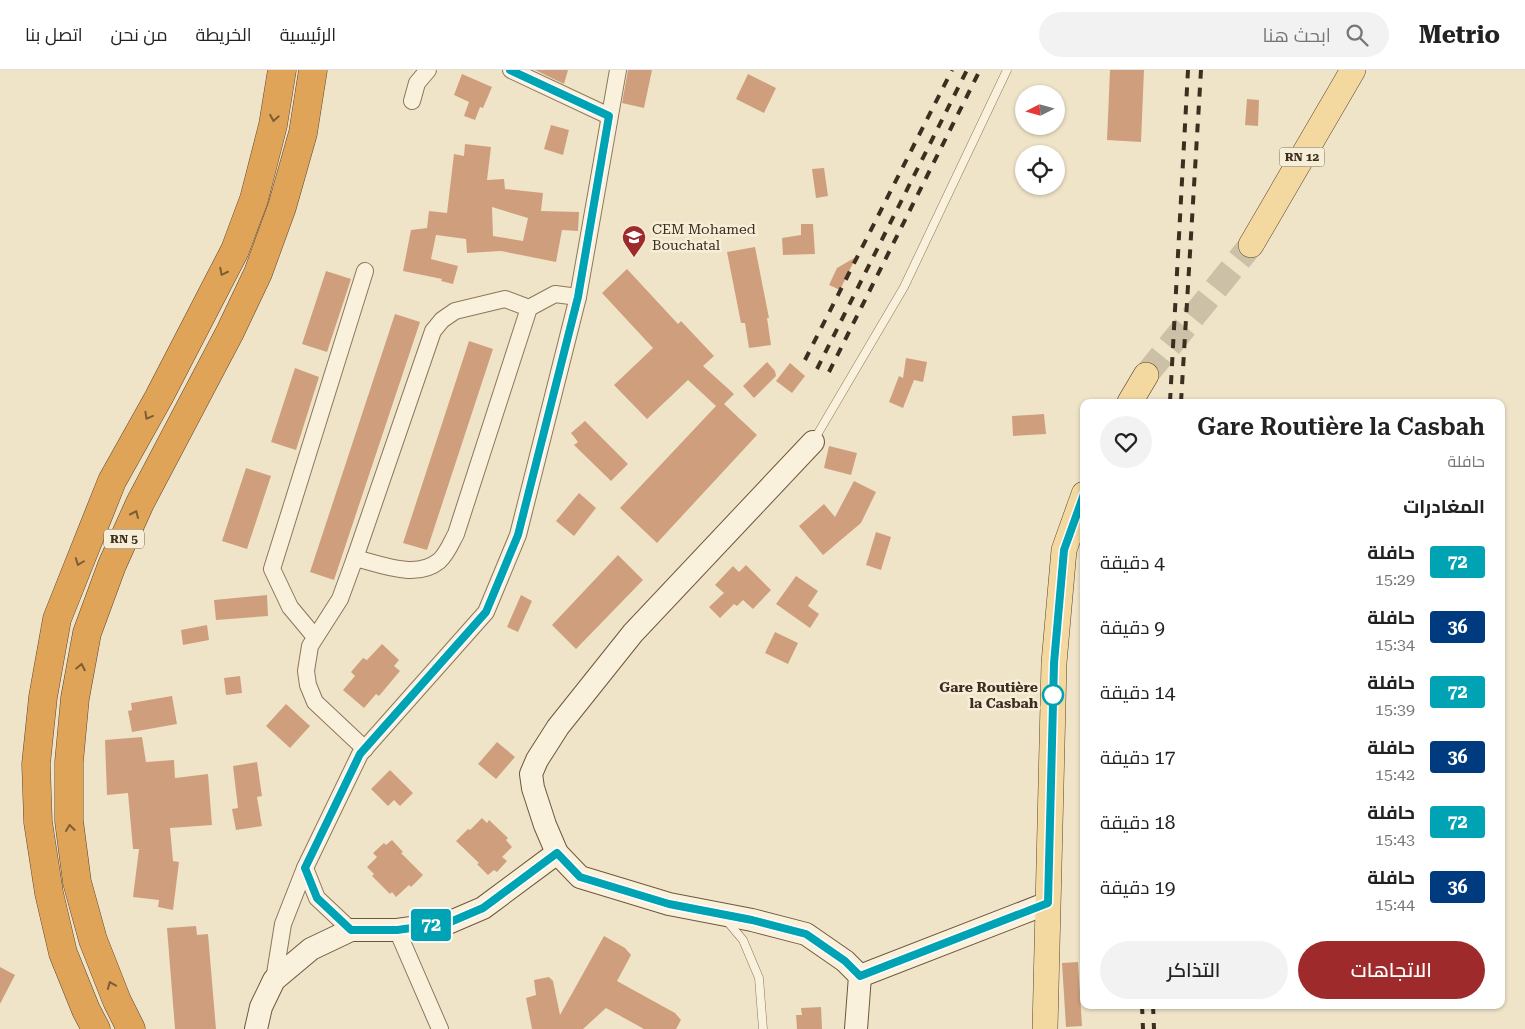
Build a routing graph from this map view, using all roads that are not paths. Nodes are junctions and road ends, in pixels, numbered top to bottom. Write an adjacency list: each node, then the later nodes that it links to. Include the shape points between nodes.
1 (282, 70): 29 (highway, RN 5, one-way to 29, via 273,125 254,199 235,250 112,482 57,619 43,697 36,764 38,822 49,893 63,952)
2 (313, 70): 30 (highway, RN 5, one-way to 2, via 92,940 77,882 69,821 75,698 87,633 112,565 140,503 258,273 303,133)
3 (428, 70): 8 (street, via 417,83)
4 (510, 70): 9 (street)
5 (618, 70): 9 (street)
6 (1007, 70): 16 (lane, via 904,287)
7 (1353, 70): 10 (main road, RN 12)
8 (412, 101)
9 (609, 116): 12 (street)
10 (1252, 245)
11 (365, 271): 19 (street, via 272,569 290,607)
12 (578, 297): 13 (street, via 555,294); 20 (street, via 518,535 486,612)
13 (529, 308): 18 (street, via 505,299 455,311 433,331); 18 (street, via 456,534 448,550 430,566 412,570)
14 (1146, 375): 15 (main road)
15 (1132, 399)
16 (812, 442): 21 (street, via 633,633 558,726 531,774 532,788)
17 (1080, 505): 23 (main road, via 1064,550 1055,644)
18 (355, 558): 19 (street, via 340,599)
19 (315, 637): 20 (street, via 306,671 315,702)
20 (365, 750): 22 (street, via 360,754)
21 (557, 853): 24 (street, via 580,877 669,904); 26 (street, via 483,908 448,923)
22 (305, 868): 25 (street, via 317,898); 28 (street, via 283,924)
23 (1048, 903): 27 (street); 35 (main road)
24 (721, 914): 27 (street, via 806,934 845,961); 33 (lane, via 743,940 759,978)
25 (351, 930): 26 (street); 28 (street, via 311,948)
26 (397, 930): 32 (street)
27 (860, 976): 34 (street)
28 (274, 980): 31 (street)
29 (96, 1029)
30 (131, 1029)
31 (256, 1029)
32 (440, 1029)
33 (763, 1029)
34 (856, 1029)
35 (1045, 1029)

